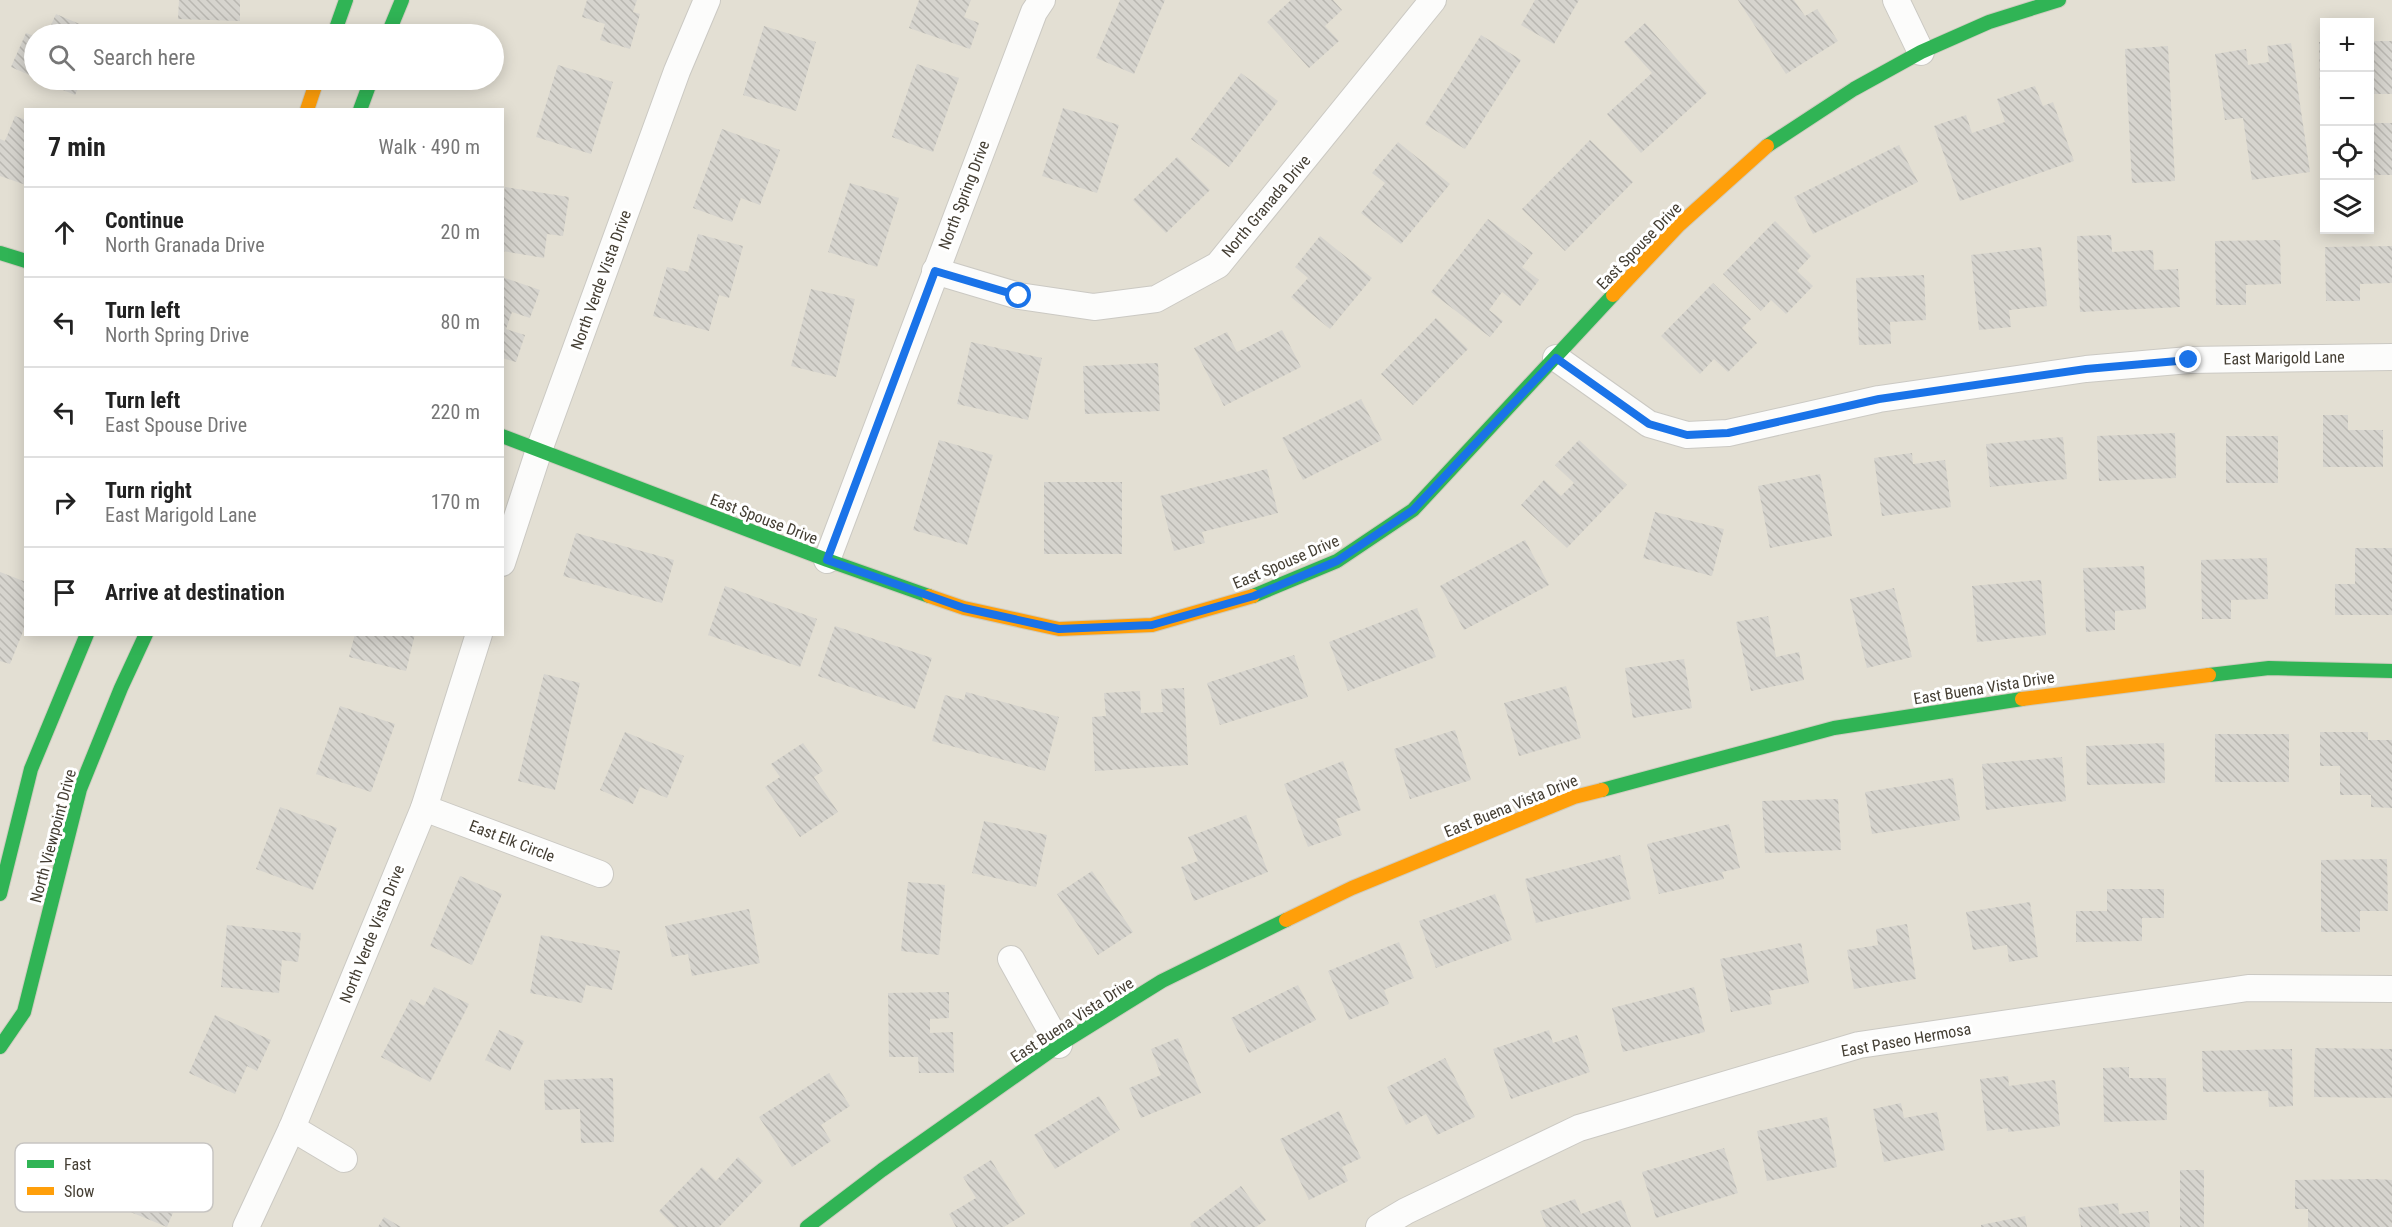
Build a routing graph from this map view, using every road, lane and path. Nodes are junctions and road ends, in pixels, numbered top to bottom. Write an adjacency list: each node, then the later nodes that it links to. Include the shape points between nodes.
1 (346, 0): 8 (street)
2 (402, 0): 9 (street)
3 (707, 0): 21 (street, North Verde Vista Drive)
4 (1042, 0): 17 (street, North Spring Drive, via 1034,12)
5 (1433, 0): 17 (street, North Granada Drive, via 1218,265 1156,299 1094,307 1019,296)
6 (1896, 0): 10 (street)
7 (2059, 0): 10 (street, East Spouse Drive, via 1989,22)
8 (338, 24)
9 (392, 24)
10 (1921, 52): 19 (street, East Spouse Drive, via 1773,141 1679,225)
11 (314, 90): 13 (street)
12 (367, 90): 14 (street)
13 (308, 108)
14 (361, 108)
15 (0, 253): 16 (street)
16 (24, 260)
17 (935, 271): 23 (street, North Spring Drive)
18 (2392, 357): 19 (street, East Marigold Lane, via 2189,360 2086,369 1879,399 1728,433 1687,435 1649,424)
19 (1556, 358): 23 (street, East Spouse Drive, via 1413,510 1337,561 1254,596 1152,625 1059,629 964,608)
20 (504, 437): 21 (street, East Spouse Drive)
21 (539, 450): 22 (street, North Verde Vista Drive); 23 (street, East Spouse Drive)
22 (504, 557)
23 (827, 560)
24 (86, 636): 30 (street, via 31,769)
25 (145, 636): 34 (street, North Viewpoint Drive, via 80,789 24,1012)
26 (478, 636): 28 (street, North Verde Vista Drive)
27 (2392, 671): 33 (street, East Buena Vista Drive, via 2268,668 2074,691 1834,728 1574,797 1342,893 1162,981)
28 (424, 808): 29 (street, East Elk Circle); 35 (street, North Verde Vista Drive)
29 (600, 874)
30 (0, 894)
31 (1011, 959): 33 (street)
32 (2392, 989): 39 (street, East Paseo Hermosa, via 2248,988 1859,1045 1579,1128)
33 (1059, 1045): 38 (street, East Buena Vista Drive)
34 (0, 1047)
35 (292, 1128): 36 (street); 37 (street, North Verde Vista Drive)
36 (344, 1159)
37 (246, 1227)
38 (807, 1227)
39 (1379, 1227)

